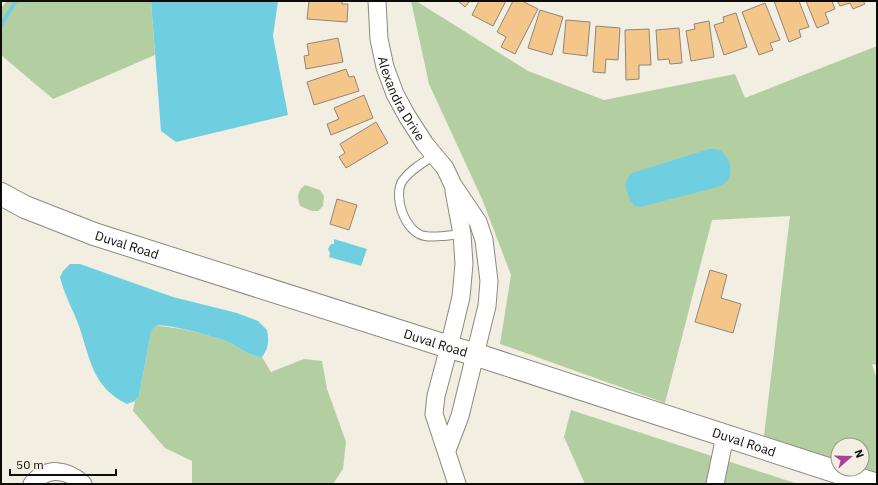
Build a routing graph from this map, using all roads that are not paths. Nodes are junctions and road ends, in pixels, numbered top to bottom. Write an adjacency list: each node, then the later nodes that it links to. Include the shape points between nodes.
1 (377, 1): 2 (street, Alexandra Drive, via 378,40 395,94 425,144)
2 (435, 155): 3 (street, Alexandra Drive); 5 (lane, via 402,181 398,193 402,210 411,228 424,236)
3 (453, 185): 5 (street, Alexandra Drive); 7 (street, Alexandra Drive, via 478,222 488,262 487,306)
4 (1, 194): 6 (main road, Duval Road, via 25,207 94,234)
5 (462, 234): 6 (street, Alexandra Drive, via 464,264 461,297)
6 (449, 347): 7 (main road, Duval Road); 9 (street, Alexandra Drive, via 434,414)
7 (474, 354): 8 (main road, Duval Road); 9 (street, Alexandra Drive, via 460,416)
8 (725, 436): 13 (street); 14 (main road, Duval Road)
9 (447, 450): 12 (street, Alexandra Drive)
10 (32, 484): 11 (street, via 45,474 55,472 66,473)
11 (83, 484)
12 (457, 484)
13 (716, 484)
14 (874, 484)

